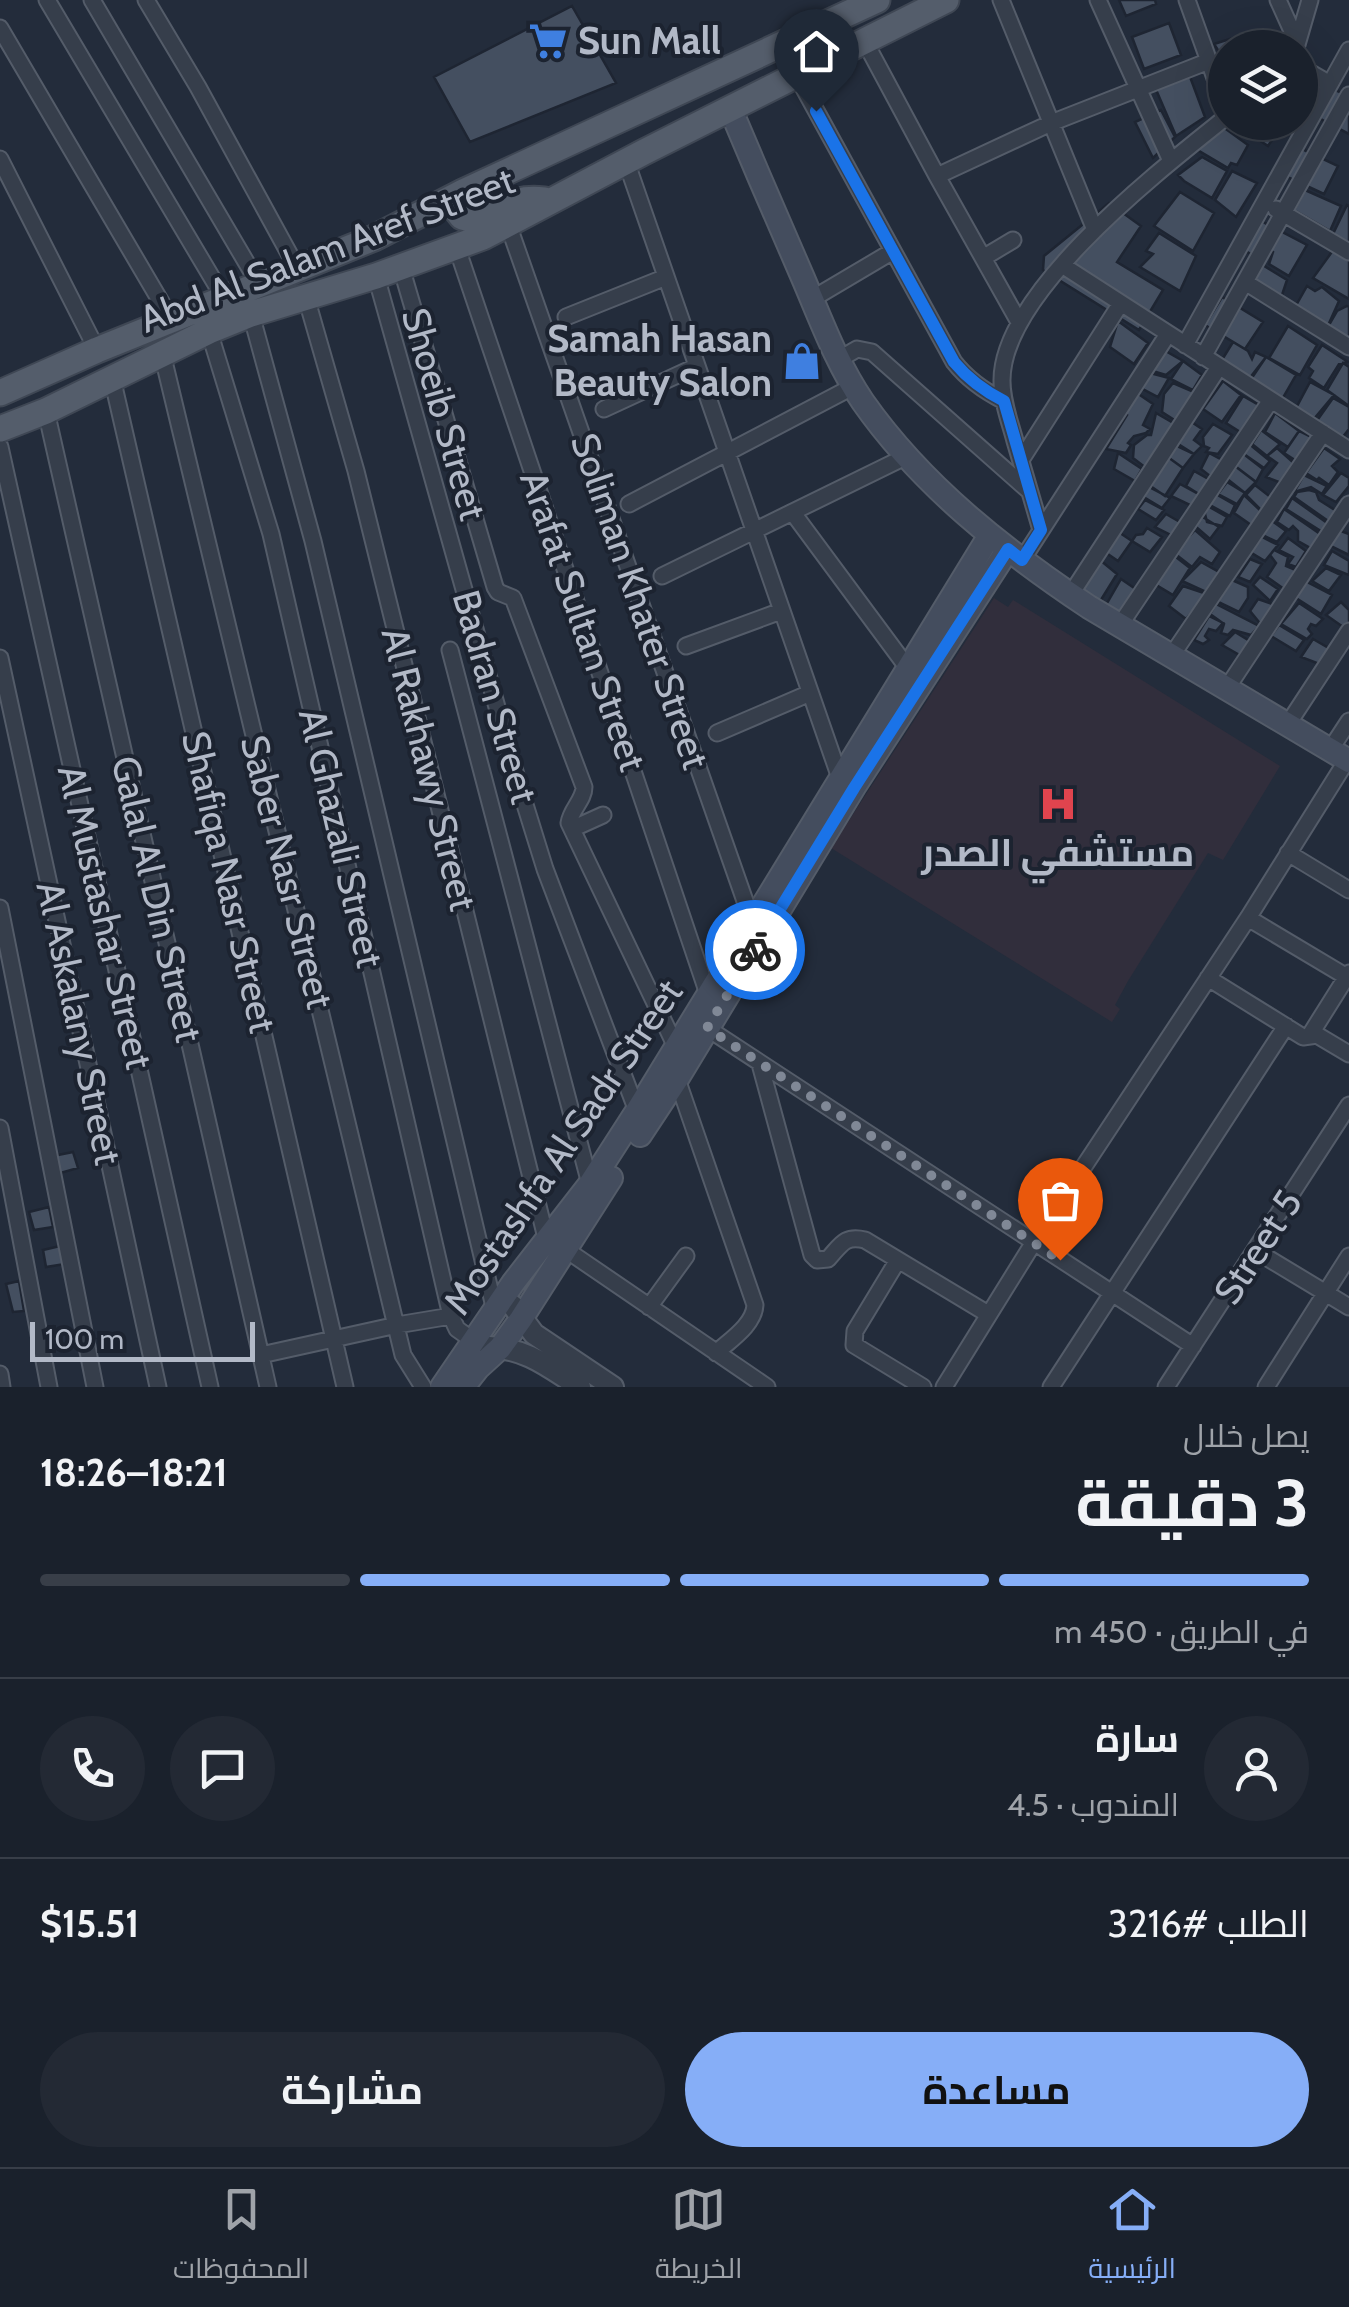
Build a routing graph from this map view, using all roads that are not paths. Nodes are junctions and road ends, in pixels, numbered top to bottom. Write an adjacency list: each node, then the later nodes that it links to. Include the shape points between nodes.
1 (46, 0): 51 (street)
2 (92, 0): 49 (street)
3 (146, 0): 45 (street)
4 (877, 0): 30 (main road, Abd Al Salam Aref Street)
5 (946, 0): 14 (main road, Abd Al Salam Aref Street)
6 (1001, 0): 24 (street)
7 (1098, 0): 21 (street)
8 (1187, 0): 16 (street)
9 (1278, 0): 12 (street)
10 (1310, 0): 13 (street)
11 (0, 28): 56 (street)
12 (1290, 30)
13 (1301, 30)
14 (864, 40): 18 (main road, Abd Al Salam Aref Street); 29 (street)
15 (1349, 50): 20 (street)
16 (1208, 58)
17 (1208, 61): 21 (street)
18 (797, 76): 23 (main road, Abd Al Salam Aref Street); 39 (street)
19 (1318, 77): 20 (street)
20 (1330, 84): 32 (street)
21 (1137, 90): 24 (street); 27 (street)
22 (1349, 95): 33 (street)
23 (730, 108): 28 (main road, Abd Al Salam Aref Street); 52 (main road)
24 (1051, 123): 29 (street); 35 (street)
25 (1208, 132): 27 (street)
26 (0, 159): 62 (street)
27 (1172, 161): 35 (street)
28 (626, 162): 31 (main road, Abd Al Salam Aref Street); 47 (street)
29 (936, 176): 42 (street)
30 (463, 192): 31 (main road, via 458,212 467,220 522,199); 36 (main road, Abd Al Salam Aref Street)
31 (551, 201): 34 (main road, Abd Al Salam Aref Street)
32 (1264, 202): 33 (street); 60 (street)
33 (1284, 213): 40 (street); 48 (street)
34 (508, 224): 38 (main road, Abd Al Salam Aref Street); 112 (street, Soliman Khater Street)
35 (1094, 230): 43 (street)
36 (374, 238): 41 (main road, via 425,234 432,244); 45 (main road, Abd Al Salam Aref Street)
37 (1013, 240): 42 (street)
38 (457, 248): 41 (main road, Abd Al Salam Aref Street); 115 (street, Arafat Sultan Street)
39 (893, 251): 52 (street); 72 (street, via 954,362)
40 (1349, 252)
41 (428, 258): 44 (main road, Abd Al Salam Aref Street)
42 (983, 258): 57 (street)
43 (1062, 265): 53 (street); 57 (street)
44 (401, 267): 46 (main road, Abd Al Salam Aref Street); 107 (street, Shoeib Street, via 495,587 514,598 584,787 569,819)
45 (296, 268): 49 (main road, Abd Al Salam Aref Street)
46 (376, 276): 50 (main road, Abd Al Salam Aref Street); 124 (street, Badran Street, via 545,869)
47 (666, 277): 55 (street); 66 (street)
48 (1245, 282): 61 (street); 64 (street)
49 (259, 284): 51 (main road, Abd Al Salam Aref Street)
50 (306, 297): 54 (main road, Abd Al Salam Aref Street); 128 (street, Al Rakhawy Street)
51 (224, 298): 56 (main road, Abd Al Salam Aref Street)
52 (812, 300): 65 (main road)
53 (1122, 304): 59 (street); 81 (street)
54 (251, 314): 58 (main road, Abd Al Salam Aref Street); 135 (street)
55 (566, 317)
56 (171, 320): 62 (main road, Abd Al Salam Aref Street)
57 (1019, 322): 72 (street, via 1006,352)
58 (209, 330): 63 (main road, Abd Al Salam Aref Street); 140 (street, Al Ghazali Street, via 272,534)
59 (1168, 334): 60 (street); 86 (street)
60 (1185, 344): 64 (street)
61 (1349, 347)
62 (97, 350): 70 (main road, Abd Al Salam Aref Street)
63 (162, 353): 68 (main road, Abd Al Salam Aref Street); 141 (street, Saber Nasr Street)
64 (1203, 357): 67 (street)
65 (838, 360): 69 (main road); 82 (street, via 857,349 872,352)
66 (696, 366): 73 (street); 79 (street)
67 (1219, 367): 71 (street); 90 (street)
68 (112, 378): 74 (main road, Abd Al Salam Aref Street); 142 (street, Shafiqa Nasr Street)
69 (854, 386): 79 (street); 80 (main road)
70 (0, 393)
71 (1272, 400): 76 (street); 92 (street)
72 (1004, 401): 81 (street)
73 (604, 409)
74 (46, 411): 75 (main road, Abd Al Salam Aref Street); 147 (street, Galal Al Din Street)
75 (0, 429)
76 (1323, 433): 78 (street); 96 (street)
77 (0, 448): 155 (street, Al Mustashar Street)
78 (1349, 450)
79 (726, 453): 83 (street); 87 (street)
80 (908, 456): 85 (street); 88 (main road)
81 (1021, 460): 82 (street)
82 (1030, 492): 86 (street)
83 (629, 504)
84 (1349, 504): 99 (street)
85 (793, 513): 87 (street); 98 (street)
86 (1041, 530): 88 (street)
87 (754, 532): 89 (street); 91 (street)
88 (1007, 548): 90 (main road); 98 (main road, Mostashfa Al Sadr Street); 117 (main road, Mostashfa Al Sadr Street)
89 (662, 576)
90 (1071, 594): 92 (main road)
91 (781, 611): 94 (street); 100 (street)
92 (1120, 624): 96 (main road)
93 (1349, 631): 102 (street)
94 (686, 646)
95 (450, 650): 126 (street)
96 (1172, 655): 99 (main road)
97 (0, 658): 154 (street, Al Askalany Street)
98 (907, 667): 105 (main road, Mostashfa Al Sadr Street)
99 (1227, 688): 102 (main road)
100 (810, 693): 103 (street); 105 (street)
101 (1349, 721): 104 (street)
102 (1288, 724): 104 (main road)
103 (717, 733)
104 (1342, 757): 108 (street)
105 (840, 778): 112 (main road, Mostashfa Al Sadr Street)
106 (603, 815): 107 (street)
107 (572, 828): 119 (street)
108 (1288, 853): 109 (street); 111 (street)
109 (1349, 890)
110 (0, 908): 153 (street)
111 (1248, 918): 113 (street); 114 (street)
112 (752, 922): 115 (main road, Mostashfa Al Sadr Street)
113 (1348, 975): 118 (street)
114 (1208, 978): 116 (street); 127 (street)
115 (708, 994): 119 (main road, Mostashfa Al Sadr Street)
116 (1286, 1026): 118 (street); 134 (street)
117 (707, 1028): 121 (street); 122 (main road, Mostashfa Al Sadr Street)
118 (1310, 1035): 120 (street)
119 (676, 1046): 124 (main road, Mostashfa Al Sadr Street)
120 (1349, 1054)
121 (760, 1064): 127 (street); 132 (street, via 812,1255 828,1259 852,1238)
122 (677, 1078): 128 (main road, Mostashfa Al Sadr Street); 146 (street, via 756,1311)
123 (1349, 1106): 129 (street, Street 5)
124 (638, 1110): 126 (main road, Mostashfa Al Sadr Street)
125 (0, 1128): 152 (street)
126 (590, 1184): 128 (main road, Mostashfa Al Sadr Street)
127 (1034, 1242): 134 (street); 139 (street)
128 (556, 1245): 135 (main road, Mostashfa Al Sadr Street); 136 (street); 138 (main road, Mostashfa Al Sadr Street)
129 (1256, 1251): 133 (street); 143 (street, Street 5)
130 (686, 1256): 136 (street)
131 (1349, 1256): 133 (street)
132 (898, 1260): 139 (street); 162 (street, via 854,1345)
133 (1326, 1293): 137 (street); 166 (street)
134 (1112, 1294): 143 (street); 164 (street)
135 (504, 1297): 138 (main road); 148 (main road, Mostashfa Al Sadr Street)
136 (649, 1307): 146 (street)
137 (1349, 1307)
138 (527, 1310): 144 (main road, Mostashfa Al Sadr Street); 145 (street)
139 (988, 1314): 163 (street)
140 (450, 1316): 141 (street); 148 (street)
141 (396, 1325): 142 (street); 158 (street, Saber Nasr Street)
142 (335, 1339): 147 (street); 157 (street, Shafiqa Nasr Street)
143 (1193, 1346): 165 (street, Street 5)
144 (500, 1348): 145 (street); 148 (main road, Mostashfa Al Sadr Street)
145 (542, 1351): 150 (street); 160 (street)
146 (716, 1353): 161 (street)
147 (262, 1355): 156 (street, Galal Al Din Street)
148 (469, 1364): 159 (main road, Mostashfa Al Sadr Street)
149 (0, 1374): 151 (street)
150 (567, 1383)
151 (2, 1387)
152 (49, 1387)
153 (96, 1387)
154 (158, 1387)
155 (210, 1387)
156 (268, 1387)
157 (345, 1387)
158 (423, 1387)
159 (442, 1387)
160 (613, 1387)
161 (767, 1387)
162 (923, 1387)
163 (944, 1387)
164 (1051, 1387)
165 (1166, 1387)
166 (1266, 1387)

